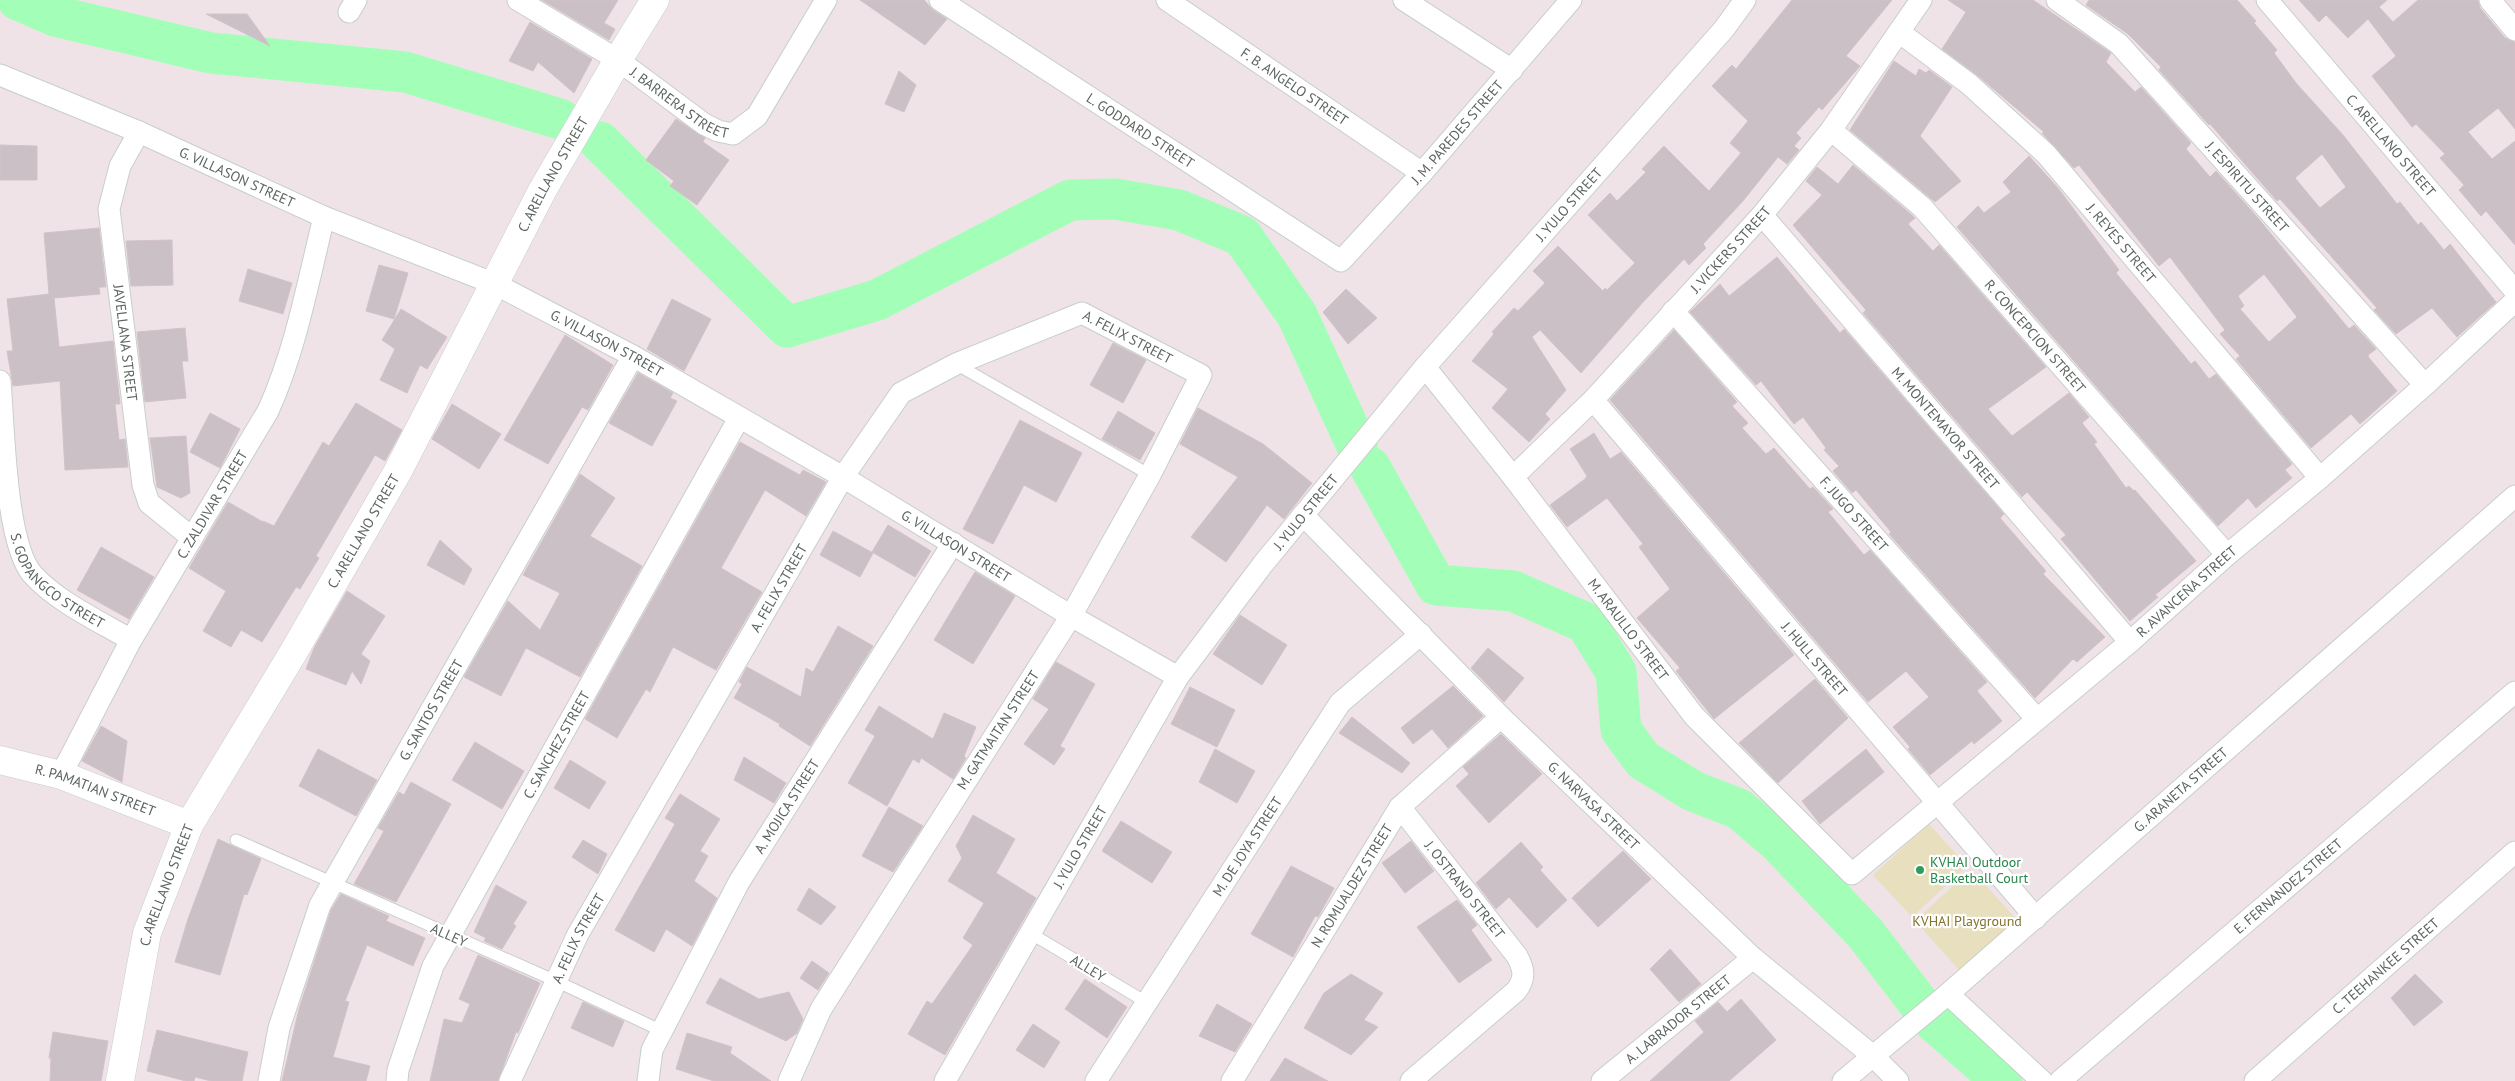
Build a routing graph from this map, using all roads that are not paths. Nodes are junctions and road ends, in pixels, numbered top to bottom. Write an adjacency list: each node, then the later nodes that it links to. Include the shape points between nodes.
1 (518, 0): 15 (street)
2 (655, 0): 15 (street, C. ARELLANO STREET)
3 (826, 0): 15 (street, J. BARRERA STREET, via 756,116 733,134 704,124)
4 (940, 0): 23 (street, L. GODDARD STREET)
5 (1168, 0): 20 (street, F. B. ANGELO STREET)
6 (1404, 0): 16 (street)
7 (1571, 0): 16 (street, J. M. PAREDES STREET)
8 (1745, 0): 30 (street, J. YULO STREET, via 1724,29)
9 (1921, 0): 14 (street, J. VICKERS STREET)
10 (2057, 0): 33 (street, J. ESPIRITU STREET, via 2119,44)
11 (2267, 0): 25 (street, C. ARELLANO STREET)
12 (2490, 0): 13 (street)
13 (2515, 30)
14 (1899, 32): 18 (street, J. VICKERS STREET); 39 (street, J. REYES STREET, via 1969,84 2046,154)
15 (618, 60): 24 (street, C. ARELLANO STREET, via 542,191)
16 (1512, 70): 20 (street, J. M. PAREDES STREET)
17 (0, 76): 19 (street, G. VILLASON STREET)
18 (1831, 130): 21 (street, J. VICKERS STREET); 44 (street, R. CONCEPCION STREET, via 1922,207)
19 (139, 132): 22 (street, G. VILLASON STREET); 42 (street, JAVELLANA STREET, via 120,166 109,208 143,485 149,503)
20 (1422, 173): 23 (street, J. M. PAREDES STREET)
21 (1762, 215): 27 (street, J. VICKERS STREET); 48 (street, M. MONTEMAYOR STREET)
22 (324, 217): 24 (street, G. VILLASON STREET); 42 (street, C. ZALDIVAR STREET, via 281,380 268,411)
23 (1341, 261)
24 (495, 284): 28 (street, G. VILLASON STREET); 57 (street, C. ARELLANO STREET, via 398,471)
25 (2515, 291)
26 (2515, 301): 33 (street, R. AVANCEÑA STREET)
27 (1674, 311): 34 (street, J. VICKERS STREET); 52 (street, F. JUGO STREET)
28 (633, 356): 35 (street, G. VILLASON STREET); 61 (street, G. SANTOS STREET)
29 (956, 364): 31 (street, A. FELIX STREET, via 1082,313); 36 (lane); 37 (street, A. FELIX STREET, via 901,393)
30 (1425, 367): 38 (street, M. ARAULLO STREET); 41 (street, J. YULO STREET)
31 (1202, 375): 36 (street, M. GATMAITAN STREET)
32 (0, 382): 47 (street, S. GOPANGCO STREET, via 13,525 19,549 32,574 51,592)
33 (2425, 385): 39 (street, R. AVANCEÑA STREET)
34 (1593, 400): 38 (street, J. VICKERS STREET); 55 (street, J. HULL STREET)
35 (739, 418): 37 (street, G. VILLASON STREET); 64 (street, C. SANCHEZ STREET)
36 (1150, 475): 45 (street, M. GATMAITAN STREET)
37 (844, 477): 43 (street, G. VILLASON STREET); 66 (street, A. FELIX STREET, via 578,934)
38 (1513, 477): 60 (street, M. ARAULLO STREET, via 1694,716)
39 (2320, 478): 44 (street, R. AVANCEÑA STREET)
40 (2515, 496): 62 (street, G. ARANETA STREET)
41 (1303, 515): 46 (street, G. NARVASA STREET); 49 (street, J. YULO STREET)
42 (191, 537): 47 (street, C. ZALDIVAR STREET)
43 (952, 543): 45 (street, G. VILLASON STREET); 69 (street, A. MOJICA STREET, via 739,882)
44 (2226, 555): 48 (street, R. AVANCEÑA STREET)
45 (1071, 616): 49 (street, G. VILLASON STREET); 76 (street, M. GATMAITAN STREET, via 820,1009)
46 (1421, 634): 51 (street, G. NARVASA STREET); 68 (street, M. DE JOYA STREET, via 1340,703)
47 (131, 640): 54 (street, C. ZALDIVAR STREET)
48 (2130, 642): 52 (street, R. AVANCEÑA STREET)
49 (1178, 678): 63 (street, J. YULO STREET)
50 (2515, 692): 85 (street, E. FERNANDEZ STREET)
51 (1501, 717): 56 (street, N. ROMUALDEZ STREET); 65 (street, G. NARVASA STREET)
52 (2036, 718): 55 (street, R. AVANCEÑA STREET)
53 (0, 760): 54 (street, R. PAMATIAN STREET)
54 (61, 775): 57 (street, R. PAMATIAN STREET)
55 (1936, 803): 60 (street, R. AVANCEÑA STREET); 62 (street, J. HULL STREET)
56 (1400, 807): 79 (street, N. ROMUALDEZ STREET); 80 (street, J. OSTRAND STREET, via 1517,956 1524,974 1516,991)
57 (189, 825): 71 (street, C. ARELLANO STREET, via 147,934)
58 (236, 840): 61 (lane, ALLEY)
59 (2515, 852): 86 (street, C. TEEHANKEE STREET)
60 (1852, 874)
61 (333, 882): 64 (lane, ALLEY); 72 (street, G. SANTOS STREET, via 320,905 279,1028)
62 (2036, 918): 67 (street, G. ARANETA STREET)
63 (1030, 933): 68 (lane, ALLEY); 77 (street, J. YULO STREET)
64 (449, 936): 66 (lane, ALLEY); 73 (street, C. SANCHEZ STREET, via 433,966)
65 (1753, 958): 70 (street, G. NARVASA STREET); 81 (street, A. LABRADOR STREET)
66 (556, 981): 69 (lane, ALLEY); 74 (street, A. FELIX STREET)
67 (1948, 994): 70 (street, G. ARANETA STREET); 84 (street)
68 (1146, 1002): 78 (street, M. DE JOYA STREET)
69 (662, 1031): 75 (street, A. MOJICA STREET, via 652,1050)
70 (1873, 1056): 82 (street, G. ARANETA STREET); 83 (street, G. NARVASA STREET)
71 (120, 1081)
72 (269, 1081)
73 (397, 1081)
74 (510, 1081)
75 (648, 1081)
76 (789, 1081)
77 (945, 1081)
78 (1096, 1081)
79 (1232, 1081)
80 (1411, 1081)
81 (1602, 1081)
82 (1843, 1081)
83 (1898, 1081)
84 (2042, 1081)
85 (2060, 1081)
86 (2255, 1081)

